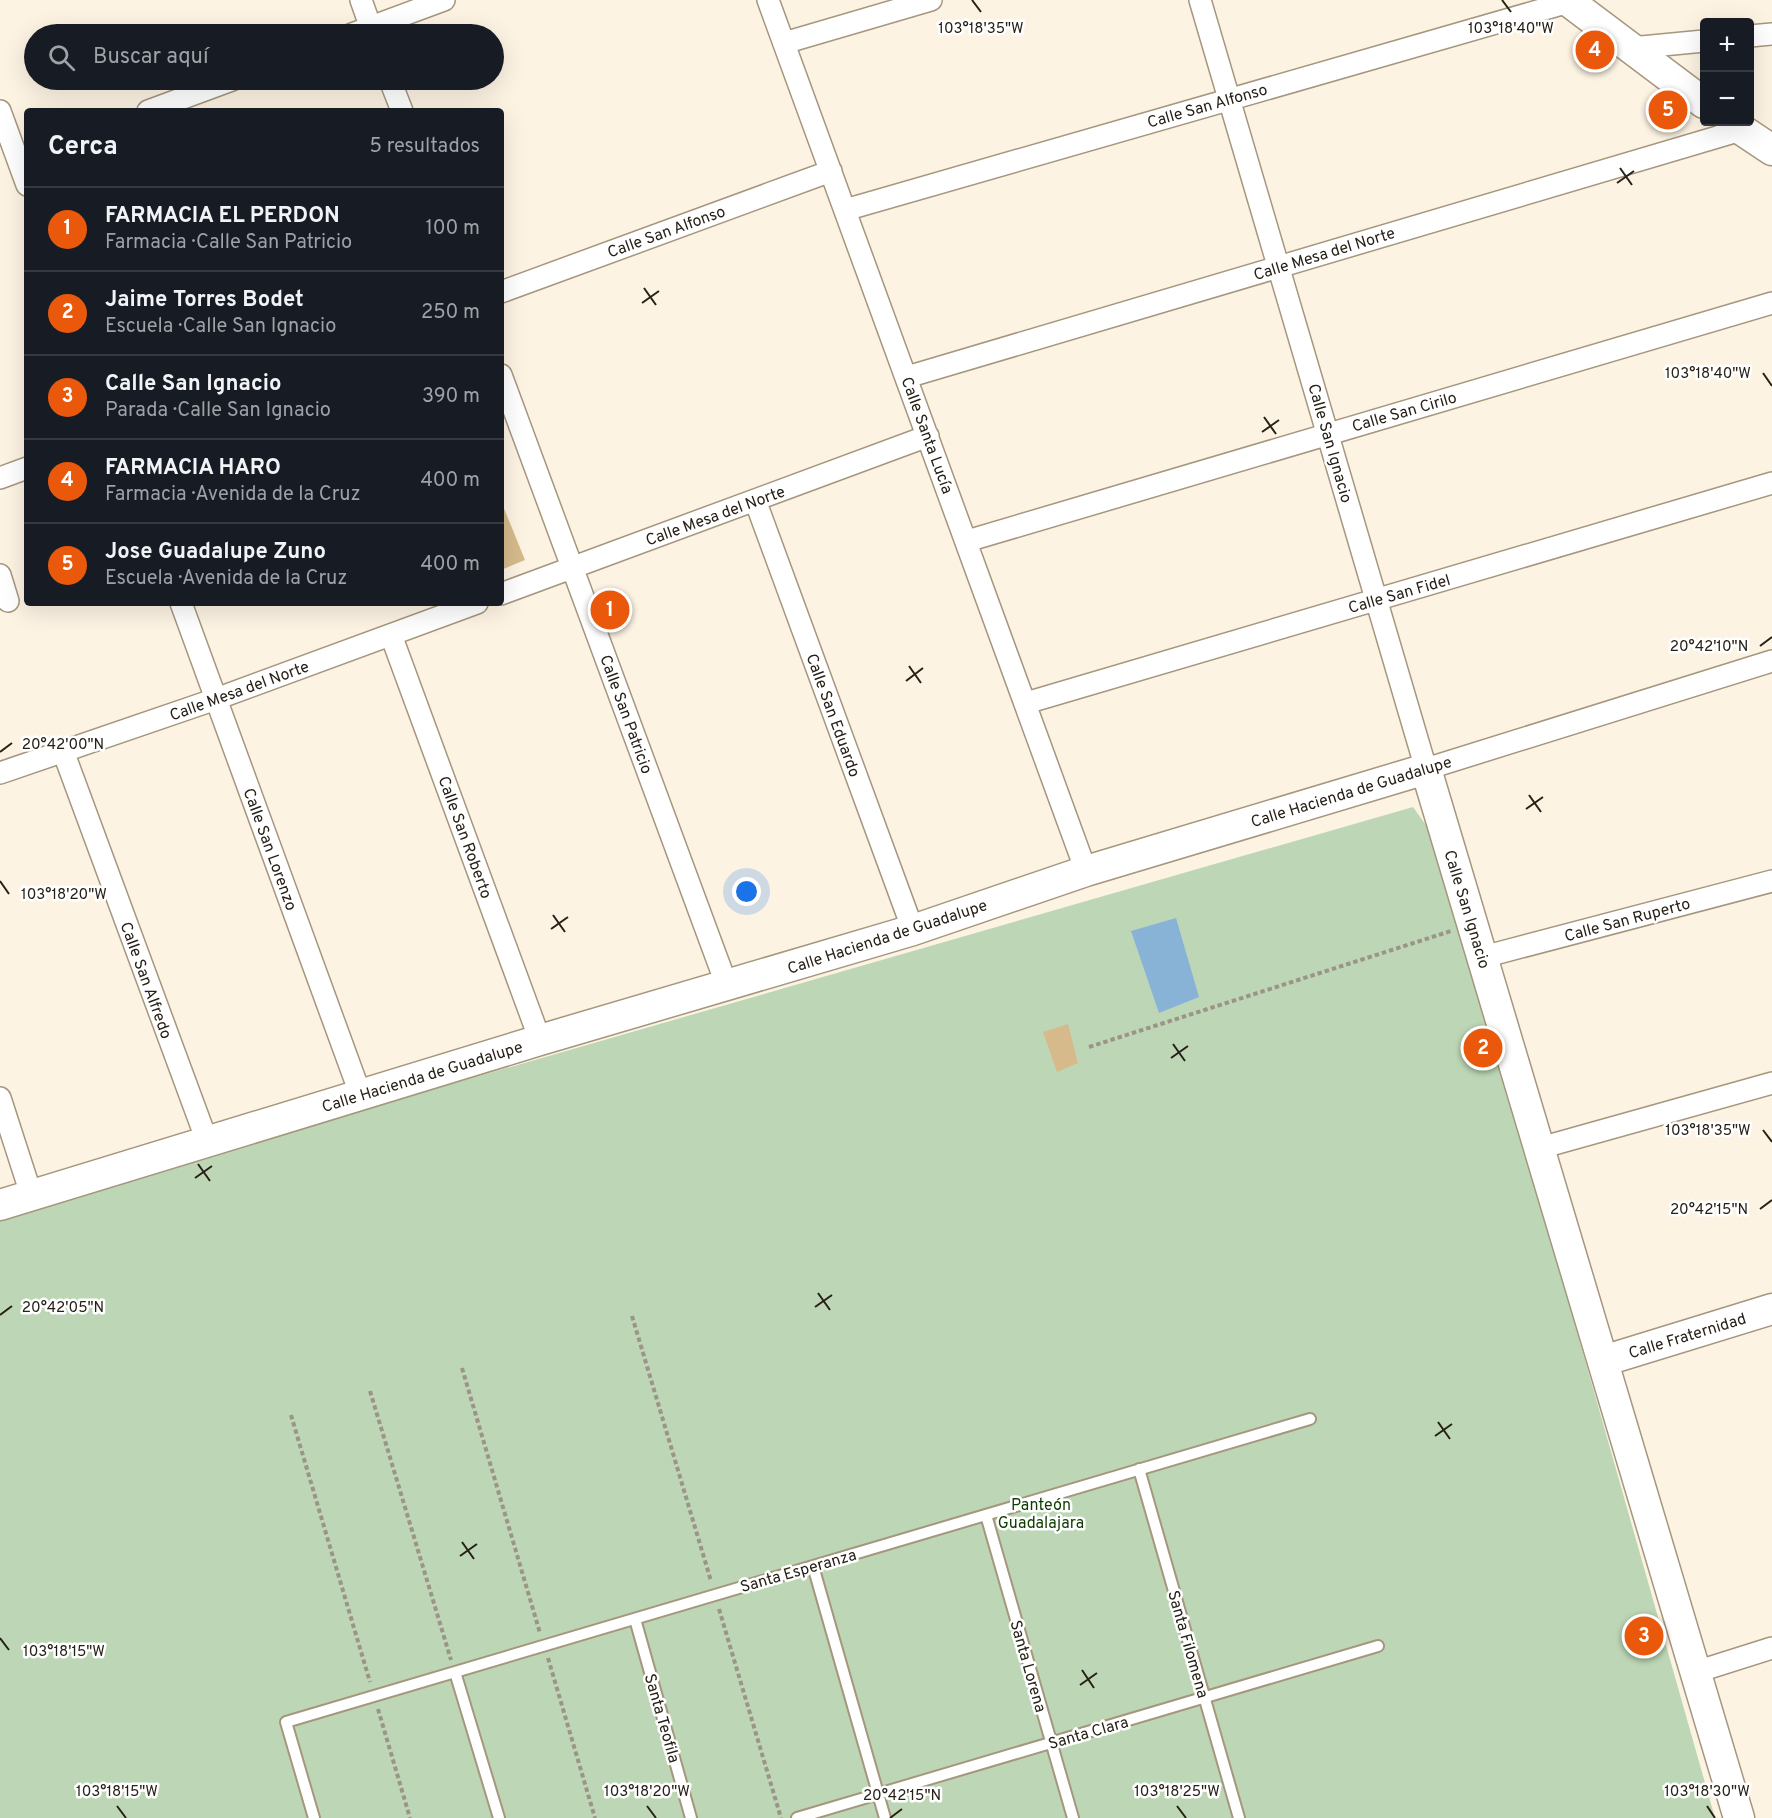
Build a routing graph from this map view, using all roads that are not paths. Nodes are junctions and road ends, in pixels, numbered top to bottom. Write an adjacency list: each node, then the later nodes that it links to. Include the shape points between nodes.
1 (361, 0): 7 (street)
2 (444, 0): 8 (street)
3 (768, 0): 12 (street, Calle Santa Lucía)
4 (932, 0): 12 (street)
5 (1200, 0): 16 (street, Calle San Ignacio)
6 (1568, 1): 13 (street); 16 (street, Calle San Alfonso)
7 (364, 24)
8 (385, 24)
9 (1772, 34): 10 (street)
10 (1754, 36)
11 (1700, 41): 13 (street)
12 (784, 43): 24 (street, Calle Santa Lucía)
13 (1631, 48): 17 (street)
14 (205, 90): 18 (street)
15 (394, 90): 19 (street)
16 (1229, 98): 26 (street, Calle San Alfonso); 27 (street, Calle San Ignacio)
17 (1700, 100)
18 (156, 108)
19 (401, 108)
20 (0, 111): 23 (street)
21 (1735, 126): 22 (street); 27 (street, Calle Mesa del Norte)
22 (1772, 150)
23 (15, 161): 25 (street)
24 (831, 171): 26 (street, Calle Santa Lucía); 28 (street, Calle San Alfonso)
25 (24, 179)
26 (845, 210): 30 (street, Calle Santa Lucía)
27 (1279, 267): 30 (street, Calle Mesa del Norte); 32 (street, Calle San Ignacio)
28 (504, 291)
29 (1772, 303): 32 (street, Calle San Cirilo)
30 (907, 377): 33 (street, Calle Santa Lucía)
31 (504, 383): 39 (street, Calle San Patricio)
32 (1328, 434): 38 (street, Calle San Cirilo); 42 (street, Calle San Ignacio)
33 (928, 436): 37 (street, Calle Mesa del Norte); 38 (street, Calle Santa Lucía)
34 (24, 469): 35 (street)
35 (0, 478)
36 (1772, 483): 42 (street, Calle San Fidel)
37 (755, 500): 39 (street, Calle Mesa del Norte); 55 (street, Calle San Eduardo)
38 (967, 541): 49 (street, Calle Santa Lucía)
39 (573, 567): 41 (street, Calle Mesa del Norte); 57 (street, Calle San Patricio)
40 (0, 575): 43 (street)
41 (504, 593)
42 (1377, 600): 49 (street, Calle San Fidel); 51 (street, Calle San Ignacio)
43 (9, 601)
44 (182, 606): 48 (street, Calle San Lorenzo)
45 (469, 606): 46 (street, Calle Mesa del Norte)
46 (391, 634): 48 (street, Calle Mesa del Norte); 58 (street, Calle San Roberto)
47 (1772, 661): 51 (street, Calle Hacienda de Guadalupe)
48 (216, 699): 50 (street, Calle Mesa del Norte); 60 (street, Calle San Lorenzo)
49 (1026, 703): 53 (street, Calle Santa Lucía)
50 (63, 751): 52 (street, Calle Mesa del Norte); 62 (street, Calle San Alfredo)
51 (1426, 769): 53 (street, Calle Hacienda de Guadalupe); 56 (street, Calle San Ignacio)
52 (0, 773)
53 (1086, 871): 55 (street, Calle Hacienda de Guadalupe)
54 (1772, 881): 56 (street, Calle San Ruperto)
55 (913, 930): 57 (street, Calle Hacienda de Guadalupe)
56 (1483, 957): 63 (street, Calle San Ignacio)
57 (727, 986): 58 (street, Calle Hacienda de Guadalupe)
58 (540, 1040): 60 (street, Calle Hacienda de Guadalupe)
59 (1772, 1083): 63 (street)
60 (361, 1096): 62 (street, Calle Hacienda de Guadalupe)
61 (0, 1098): 64 (street)
62 (207, 1141): 64 (street, Calle Hacienda de Guadalupe)
63 (1539, 1148): 67 (street, Calle San Ignacio)
64 (31, 1194): 65 (street, Calle Hacienda de Guadalupe)
65 (0, 1205)
66 (1772, 1308): 67 (street, Calle Fraternidad)
67 (1603, 1361): 76 (street, Calle San Ignacio)
68 (1310, 1419): 69 (lane, Santa Esperanza)
69 (1139, 1469): 70 (lane, Santa Esperanza); 77 (lane, Santa Filomena)
70 (986, 1515): 71 (lane, Santa Esperanza); 78 (lane, Santa Lorena)
71 (813, 1566): 72 (lane, Santa Esperanza); 79 (lane)
72 (635, 1619): 75 (lane, Santa Esperanza); 82 (lane, Santa Teofila)
73 (1378, 1646): 77 (lane, Santa Clara)
74 (1772, 1648): 76 (street)
75 (455, 1672): 80 (lane, Santa Esperanza, via 286,1722); 81 (lane)
76 (1696, 1672): 87 (street, Calle San Ignacio)
77 (1205, 1698): 78 (lane, Santa Clara); 86 (lane, Santa Filomena)
78 (1051, 1743): 79 (lane, Santa Clara); 85 (lane, Santa Lorena)
79 (878, 1794): 83 (lane, Santa Clara); 84 (lane)
80 (314, 1818)
81 (499, 1818)
82 (691, 1818)
83 (797, 1818)
84 (885, 1818)
85 (1073, 1818)
86 (1239, 1818)
87 (1739, 1818)

